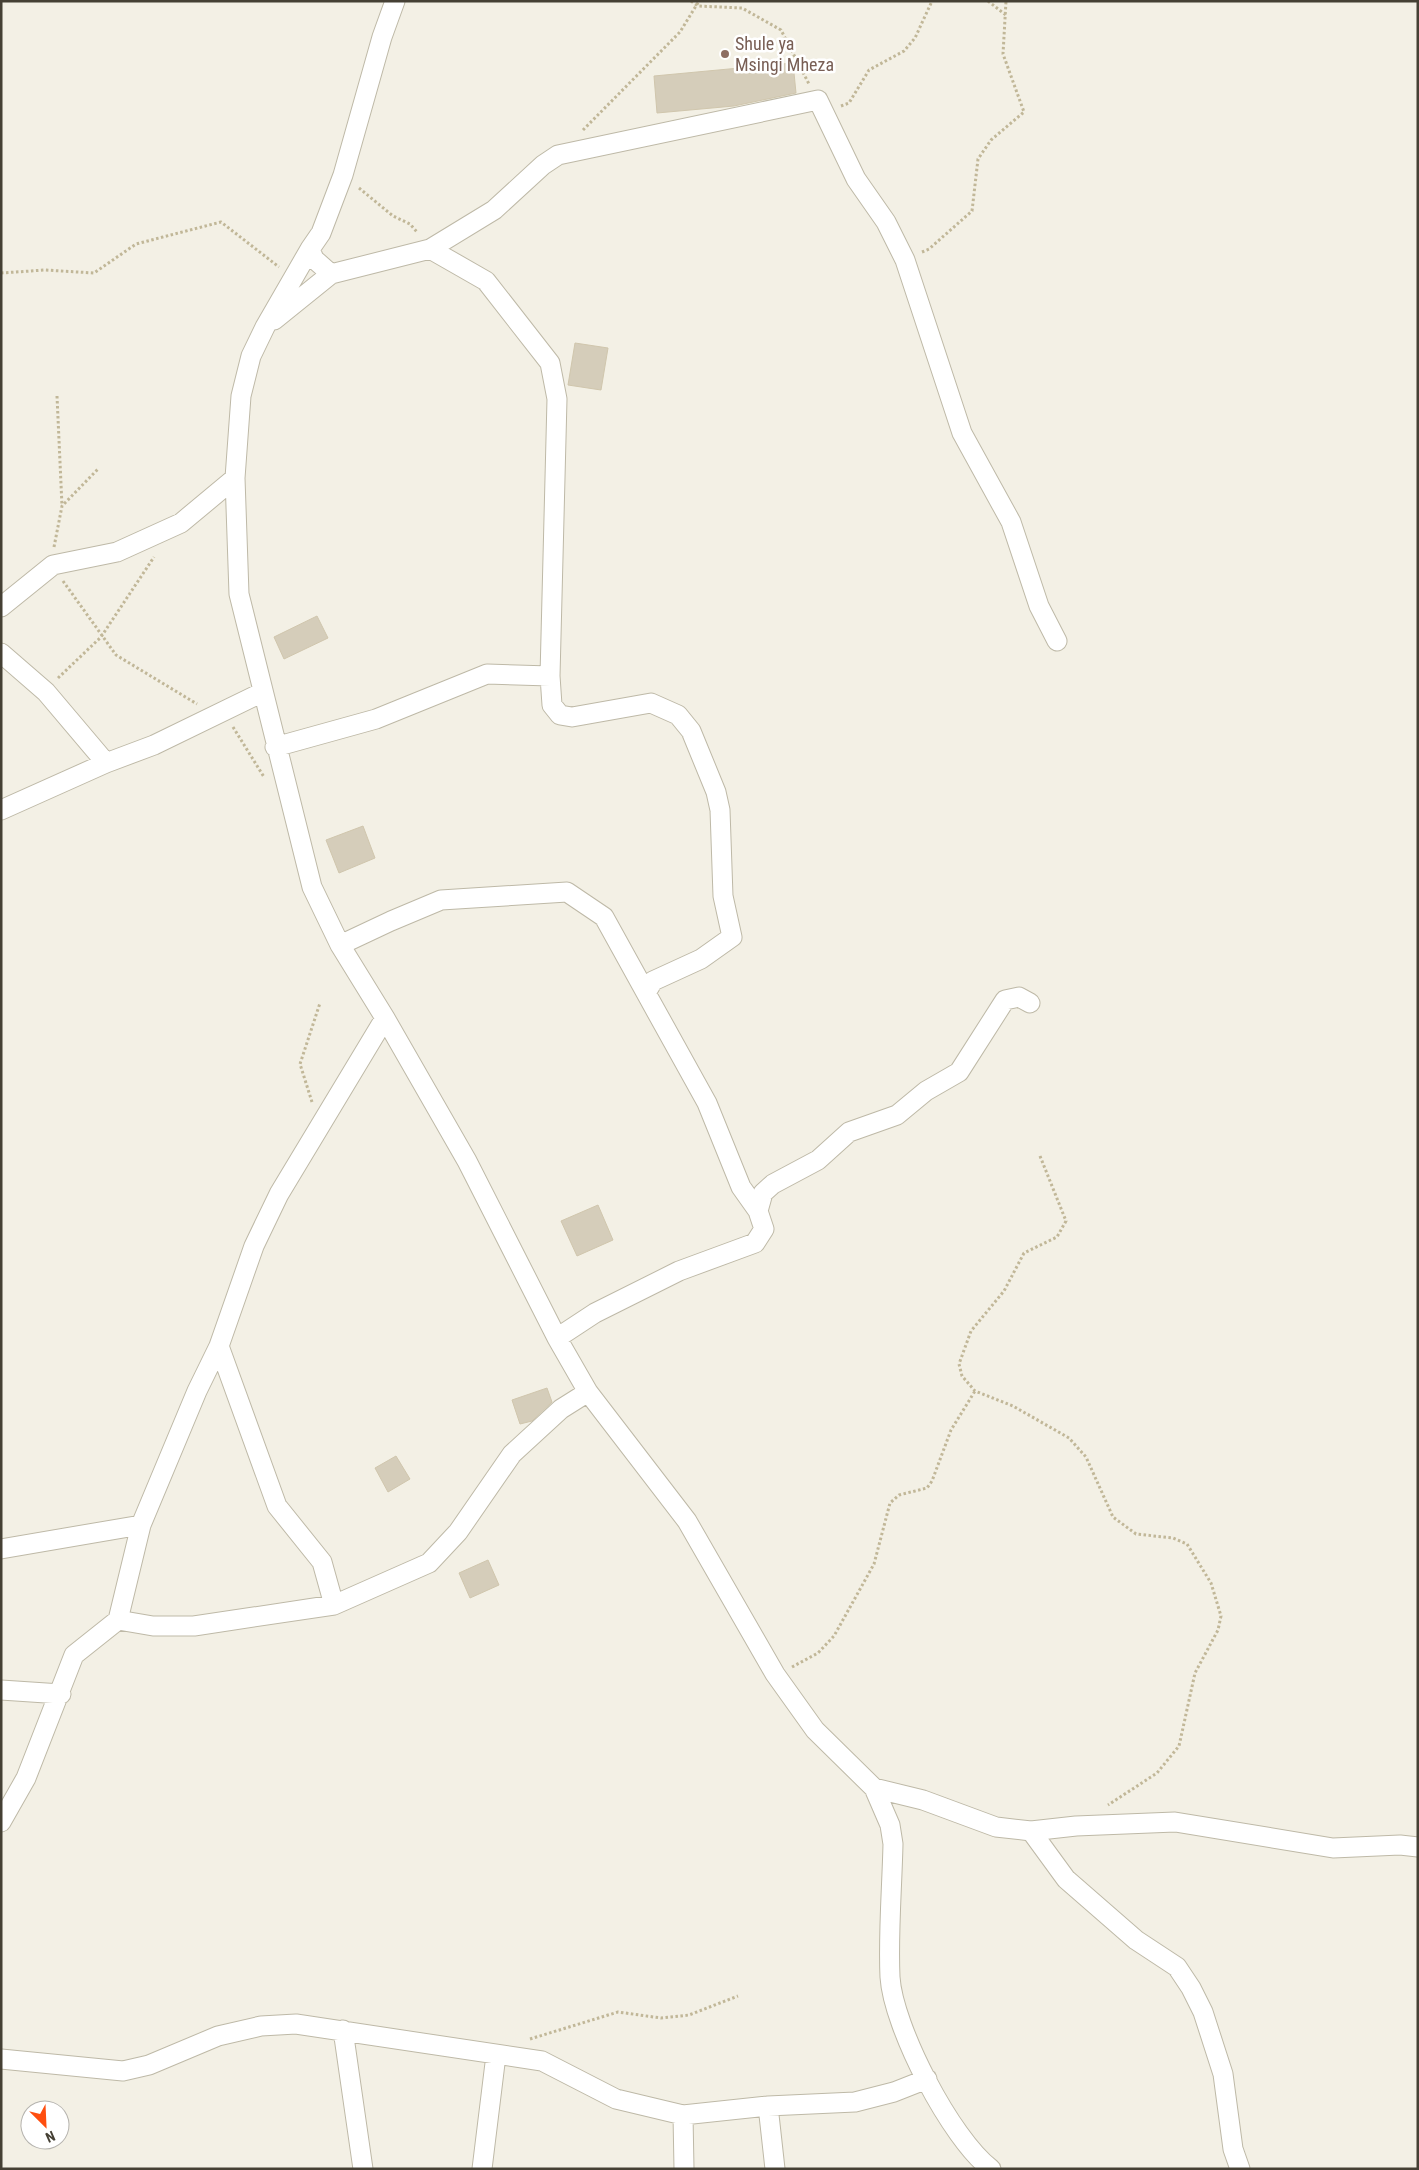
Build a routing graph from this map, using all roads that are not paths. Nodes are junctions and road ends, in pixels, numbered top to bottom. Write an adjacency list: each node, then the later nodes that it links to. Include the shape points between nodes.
1 (395, 1): 2 (street, via 343,174 321,234)
2 (310, 248): 4 (street, via 314,258); 5 (street)
3 (430, 249): 4 (street); 8 (street, via 494,210 558,155 821,106 856,179 886,222 905,260 962,433 1011,522 1039,606); 10 (street, via 486,281 550,363 557,398)
4 (331, 274): 5 (street)
5 (266, 326): 6 (street, via 251,356 241,396)
6 (235, 478): 7 (street, via 181,523 117,552 53,565); 11 (street, via 239,594)
7 (1, 607)
8 (1057, 641)
9 (1, 654): 13 (street, via 46,692)
10 (550, 676): 12 (street, via 487,674 376,719); 16 (street, via 552,705 560,714 572,717 651,703 678,715 691,731 716,792 720,810 723,896 732,937 701,959 653,981)
11 (263, 692): 12 (street); 13 (street, via 154,745)
12 (275, 747): 15 (street, via 312,888)
13 (106, 763): 14 (street)
14 (1, 810)
15 (340, 945): 16 (street, via 441,900 567,892 604,918); 18 (street)
16 (646, 993): 19 (street, via 707,1103 742,1187)
17 (1030, 1003): 19 (street, via 1018,998 1005,1000 958,1072 926,1091 896,1115 849,1132 818,1160 773,1184 763,1193)
18 (385, 1018): 20 (street, via 467,1161); 21 (street, via 279,1194 254,1246)
19 (758, 1211): 20 (street, via 764,1228 755,1243 679,1271 595,1313)
20 (557, 1338): 22 (street)
21 (219, 1346): 23 (street); 25 (street, via 277,1506 322,1562)
22 (588, 1392): 25 (street, via 561,1409 512,1454 458,1532 429,1563); 29 (street, via 686,1521 775,1674 815,1730)
23 (141, 1525): 24 (street); 26 (street)
24 (1, 1549)
25 (334, 1604): 26 (street, via 194,1626 153,1626)
26 (118, 1620): 28 (street, via 74,1656)
27 (1, 1690): 28 (street)
28 (61, 1694): 30 (street, via 26,1778)
29 (874, 1788): 31 (street, via 923,1800 996,1827); 36 (street, via 890,1825 893,1844 890,1979 903,2030)
30 (1, 1822)
31 (1031, 1831): 32 (street, via 1175,1822 1333,1848); 44 (street, via 1066,1879 1136,1940 1177,1967 1192,1988 1204,2012 1223,2074 1233,2149)
32 (1418, 1847)
33 (343, 2030): 34 (street); 35 (street, via 296,2024 261,2026 218,2036 150,2065 122,2071); 40 (street)
34 (501, 2056): 38 (street, via 542,2061 616,2099); 41 (street)
35 (1, 2059)
36 (927, 2079): 37 (street, via 855,2102); 39 (street, via 957,2133)
37 (768, 2106): 38 (street); 43 (street)
38 (683, 2115): 42 (street)
39 (988, 2168)
40 (363, 2169)
41 (482, 2169)
42 (684, 2169)
43 (775, 2169)
44 (1240, 2169)

